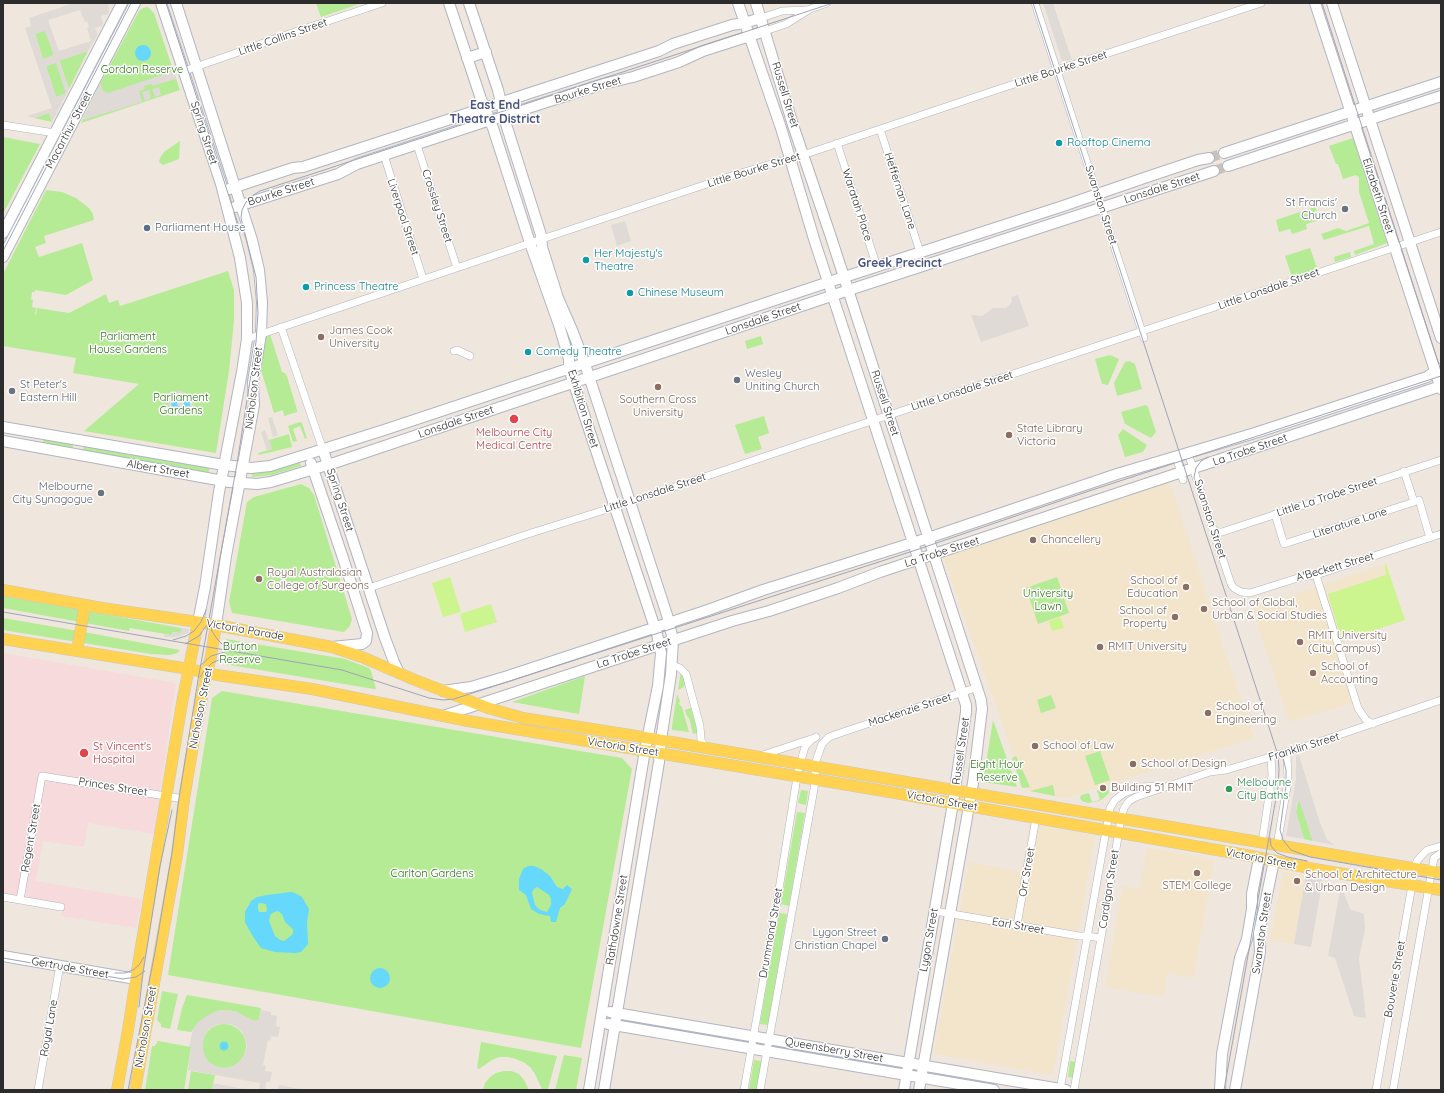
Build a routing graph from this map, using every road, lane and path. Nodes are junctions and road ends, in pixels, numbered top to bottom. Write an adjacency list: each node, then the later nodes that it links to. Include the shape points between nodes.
1 (122, 3): 39 (street, Macarthur Street)
2 (135, 3): 40 (street, Macarthur Street)
3 (161, 3): 24 (street, Spring Street)
4 (176, 3): 22 (street, Spring Street)
5 (382, 3): 22 (street, Little Collins Street, via 274,38)
6 (449, 3): 21 (street, Exhibition Street)
7 (468, 3): 20 (street, Exhibition Street)
8 (738, 3): 17 (street, Russell Street)
9 (756, 3): 16 (street, Russell Street)
10 (827, 3): 15 (street, Bourke Street)
11 (1035, 3): 23 (street, Swanston Street)
12 (1261, 3): 23 (street, Little Bourke Street)
13 (1315, 3): 30 (street, Elizabeth Street)
14 (1332, 3): 28 (street, Elizabeth Street)
15 (810, 9): 16 (street, Bourke Street, via 782,11); 18 (street, Bourke Street, via 786,24)
16 (761, 18): 17 (street, Bourke Street); 18 (street, Russell Street)
17 (744, 23): 19 (street, Russell Street); 27 (street, Bourke Street, via 682,41 659,51)
18 (765, 31): 19 (street, Bourke Street); 36 (street, Russell Street)
19 (748, 36): 31 (street, Bourke Street, via 633,77); 37 (street, Russell Street)
20 (486, 52): 21 (street); 27 (street, Exhibition Street)
21 (467, 58): 29 (street, Exhibition Street)
22 (196, 67): 24 (street, Little Collins Street); 55 (street, Spring Street)
23 (1057, 70): 38 (street, Little Bourke Street); 58 (street, Swanston Street)
24 (184, 71): 56 (street, Spring Street)
25 (1441, 82): 28 (street)
26 (1441, 96): 32 (street)
27 (501, 102): 29 (street, Bourke Street); 31 (street, Exhibition Street)
28 (1366, 107): 30 (street); 32 (street, Elizabeth Street)
29 (484, 108): 33 (street, Exhibition Street); 55 (street, Bourke Street, via 303,168 293,168)
30 (1351, 112): 34 (street, Elizabeth Street); 44 (street)
31 (504, 116): 33 (street, Bourke Street); 52 (street, Exhibition Street)
32 (1370, 120): 34 (street); 71 (street, Elizabeth Street)
33 (490, 121): 42 (street, Bourke Street); 54 (street, Exhibition Street)
34 (1355, 124): 49 (street); 73 (street, Elizabeth Street)
35 (3, 125): 39 (street)
36 (793, 125): 37 (street); 46 (street, Russell Street)
37 (781, 128): 48 (street, Russell Street)
38 (880, 129): 41 (street, Little Bourke Street); 75 (street, Heffernan Lane)
39 (55, 133): 40 (street); 43 (street, Macarthur Street)
40 (66, 135): 43 (street, Macarthur Street)
41 (837, 143): 46 (street, Little Bourke Street); 79 (street, Waratah Place)
42 (417, 144): 45 (street, Bourke Street); 80 (street, Crossley Street)
43 (52, 149): 51 (street, Macarthur Street); 53 (street, Macarthur Street)
44 (1224, 153)
45 (384, 155): 60 (street, Bourke Street, via 338,174); 82 (street, Liverpool Street)
46 (803, 155): 48 (street, Little Bourke Street); 57 (street, Russell Street)
47 (1209, 158): 58 (street, Lonsdale Street)
48 (790, 159): 59 (street, Russell Street); 70 (street, Little Bourke Street)
49 (1228, 166)
50 (1214, 171): 62 (street, Lonsdale Street)
51 (30, 181): 53 (street); 67 (street, Macarthur Street)
52 (524, 182): 54 (street); 70 (street, Exhibition Street)
53 (41, 184): 77 (street, Macarthur Street)
54 (512, 186): 72 (street, Exhibition Street)
55 (235, 187): 56 (street, Bourke Street); 60 (street, Spring Street)
56 (222, 191): 63 (street, Spring Street)
57 (817, 194): 59 (street); 81 (street, Russell Street)
58 (1097, 194): 61 (street, Lonsdale Street); 62 (street, Swanston Street)
59 (802, 199): 83 (street, Russell Street)
60 (241, 205): 63 (street, Bourke Street); 76 (street, Spring Street)
61 (1063, 206): 64 (street); 65 (street, Lonsdale Street)
62 (1102, 208): 64 (street, Lonsdale Street); 94 (street, Swanston Street)
63 (227, 209): 78 (street, Spring Street)
64 (1067, 219): 69 (street, Lonsdale Street)
65 (1001, 226): 68 (street, Lonsdale Street); 69 (street)
66 (1441, 232): 71 (street, Little Lonsdale Street)
67 (3, 233)
68 (968, 237): 74 (street); 75 (street, Lonsdale Street)
69 (1005, 238): 74 (street, Lonsdale Street)
70 (541, 239): 72 (street, Little Bourke Street); 101 (street, Exhibition Street, via 558,298)
71 (1410, 242): 73 (street, Little Lonsdale Street); 97 (street, Elizabeth Street)
72 (530, 243): 80 (street, Little Bourke Street); 102 (street, Exhibition Street, via 559,325 569,359)
73 (1395, 247): 94 (street, Little Lonsdale Street); 103 (street, Elizabeth Street)
74 (972, 250): 85 (street, Lonsdale Street)
75 (920, 252): 79 (street, Lonsdale Street)
76 (255, 254): 92 (street, Nicholson Street, via 261,286)
77 (3, 257)
78 (241, 264): 95 (street, Nicholson Street, via 247,303)
79 (877, 267): 81 (street, Lonsdale Street)
80 (457, 268): 82 (street, Little Bourke Street)
81 (844, 277): 83 (street, Lonsdale Street); 85 (street, Russell Street)
82 (423, 279): 91 (street, Little Bourke Street)
83 (828, 282): 84 (street, Lonsdale Street); 86 (street, Russell Street)
84 (813, 287): 87 (street); 88 (street, Lonsdale Street)
85 (848, 290): 86 (street, Lonsdale Street); 93 (street, Russell Street)
86 (833, 296): 87 (street, Lonsdale Street); 98 (street, Russell Street)
87 (817, 301): 89 (street, Lonsdale Street)
88 (757, 306): 89 (street); 90 (street, Lonsdale Street)
89 (762, 320): 96 (street, Lonsdale Street)
90 (702, 324): 96 (street); 101 (street, Lonsdale Street)
91 (281, 327): 92 (street, Little Bourke Street); 121 (street, Spring Street)
92 (261, 334): 95 (street, Little Bourke Street); 130 (street, Nicholson Street, via 254,382 254,405)
93 (863, 334): 98 (street); 112 (street, Russell Street)
94 (1143, 334): 112 (street, Little Lonsdale Street)
95 (247, 338): 128 (street, Nicholson Street)
96 (706, 338): 104 (street, Lonsdale Street)
97 (1441, 338)
98 (847, 340): 113 (street, Russell Street)
99 (454, 351): 100 (street)
100 (470, 356)
101 (585, 364): 102 (street, Lonsdale Street); 104 (street, Exhibition Street)
102 (569, 369): 105 (street, Exhibition Street); 107 (street, Lonsdale Street)
103 (1438, 370): 106 (street, Elizabeth Street); 124 (street, La Trobe Street, via 1428,377)
104 (589, 378): 105 (street, Lonsdale Street); 108 (street, Exhibition Street)
105 (574, 382): 109 (street, Exhibition Street); 110 (street, Lonsdale Street)
106 (1441, 387): 132 (street, La Trobe Street)
107 (494, 394): 110 (street); 111 (street, Lonsdale Street)
108 (596, 399): 109 (street); 120 (street, Exhibition Street)
109 (581, 404): 122 (street, Exhibition Street)
110 (499, 408): 115 (street, Lonsdale Street)
111 (430, 415): 115 (street); 121 (street, Lonsdale Street)
112 (889, 415): 113 (street, Little Lonsdale Street); 145 (street, Russell Street)
113 (874, 420): 138 (street, Little Lonsdale Street); 147 (street, Russell Street)
114 (3, 427): 116 (street, Albert Street)
115 (435, 429): 129 (street, Lonsdale Street)
116 (42, 434): 117 (street, Albert Street); 119 (street)
117 (78, 440): 123 (street); 128 (street, Albert Street)
118 (3, 441): 119 (street, Albert Street)
119 (40, 447): 123 (street, Albert Street)
120 (612, 448): 122 (street); 138 (street, Exhibition Street)
121 (323, 450): 125 (street, Lonsdale Street); 129 (street, Spring Street)
122 (596, 452): 139 (street, Exhibition Street)
123 (75, 453): 135 (street, Albert Street)
124 (1188, 453): 126 (street, La Trobe Street); 132 (street, Swanston Street)
125 (308, 455): 130 (street, Albert Street, via 264,468); 131 (street, Spring Street)
126 (1176, 456): 134 (street, Swanston Street); 145 (street, La Trobe Street)
127 (1441, 460): 133 (street, Little La Trobe Street)
128 (224, 464): 130 (street, Albert Street); 135 (street, Nicholson Street)
129 (328, 465): 131 (street, Lonsdale Street); 152 (street, Spring Street)
130 (243, 467): 136 (street, Nicholson Street)
131 (313, 469): 136 (street, Albert Street, via 264,483); 154 (street, Spring Street)
132 (1193, 469): 134 (street, La Trobe Street); 143 (street, Swanston Street)
133 (1404, 471): 140 (street, Little La Trobe Street); 140 (street, Literature Lane, via 1414,502 1284,544)
134 (1182, 476): 148 (street, La Trobe Street)
135 (221, 480): 136 (street, Albert Street); 157 (street, Nicholson Street)
136 (240, 483): 160 (street, Nicholson Street)
137 (1419, 500): 146 (street)
138 (630, 502): 139 (street, Little Lonsdale Street); 141 (street, Exhibition Street)
139 (614, 507): 142 (street, Exhibition Street); 152 (street, Little Lonsdale Street)
140 (1275, 514): 143 (street, Little La Trobe Street, via 1222,532)
141 (635, 516): 142 (street); 158 (street, Exhibition Street)
142 (619, 521): 161 (street, Exhibition Street)
143 (1213, 529): 151 (street, Swanston Street)
144 (1441, 534): 146 (street, A'Beckett Street)
145 (928, 538): 147 (street, La Trobe Street); 148 (street, Russell Street)
146 (1430, 538): 150 (street, A'Beckett Street)
147 (914, 543): 149 (street, Russell Street); 158 (street, La Trobe Street)
148 (934, 555): 149 (street, La Trobe Street); 156 (street, Russell Street)
149 (919, 559): 159 (street, Russell Street); 163 (street, La Trobe Street, via 769,611)
150 (1316, 575): 151 (street, A'Beckett Street, via 1250,592 1241,592); 177 (street, via 1358,708)
151 (1231, 584)
152 (369, 588): 154 (street); 170 (street, Spring Street)
153 (3, 590): 155 (main road, Victoria Parade)
154 (354, 592): 165 (street, Spring Street, via 365,624 367,639 362,644)
155 (85, 605): 157 (main road, Victoria Parade); 166 (main road)
156 (955, 618): 159 (street); 171 (street, Russell Street)
157 (198, 622): 160 (main road, Victoria Parade); 168 (main road, Nicholson Street)
158 (669, 623): 161 (street, La Trobe Street); 163 (street, Exhibition Street)
159 (939, 623): 173 (street, Russell Street)
160 (216, 625): 165 (main road, Victoria Parade); 169 (main road, Nicholson Street)
161 (655, 628): 164 (street, Exhibition Street); 172 (street, La Trobe Street, via 480,685)
162 (3, 639): 166 (main road)
163 (673, 640): 164 (street, La Trobe Street); 167 (street, Exhibition Street)
164 (660, 644): 176 (street, La Trobe Street); 183 (street, Exhibition Street, via 660,676)
165 (332, 647): 170 (main road, Victoria Parade)
166 (77, 650): 168 (main road)
167 (672, 665): 184 (street, Exhibition Street); 185 (street, via 682,669 686,674 700,726 701,740)
168 (189, 669): 169 (main road); 199 (main road, Nicholson Street)
169 (207, 673): 178 (main road, via 332,692); 200 (main road, Nicholson Street)
170 (399, 673): 172 (main road, Victoria Parade)
171 (978, 687): 173 (street, Mackenzie Street); 198 (street, Russell Street, via 982,709)
172 (443, 691): 176 (main road, Victoria Parade)
173 (962, 693): 181 (street, Mackenzie Street); 197 (street, Russell Street, via 966,712)
174 (1441, 695): 175 (street, Franklin Street)
175 (1439, 701): 179 (street, Franklin Street)
176 (478, 704): 178 (street, La Trobe Street); 183 (main road, Victoria Street, via 523,718)
177 (1364, 715): 179 (street, via 1373,719); 180 (street, via 1366,720)
178 (443, 716): 186 (main road, Victoria Street)
179 (1394, 716): 180 (street, Franklin Street)
180 (1373, 724): 187 (street, Franklin Street)
181 (843, 732): 182 (street, Mackenzie Street); 192 (street, Mackenzie Street, via 824,741)
182 (816, 737): 189 (street, Mackenzie Street); 191 (street, via 805,747)
183 (647, 738): 184 (main road, Victoria Street); 186 (street, Exhibition Street)
184 (661, 740): 185 (main road, Victoria Street); 188 (street, Exhibition Street)
185 (706, 748): 189 (main road, Victoria Street)
186 (645, 750): 188 (main road, Victoria Street); 205 (street, Rathdowne Street)
187 (1287, 752): 190 (street, Franklin Street); 211 (street, Swanston Street, via 1288,781)
188 (660, 753): 194 (main road, Victoria Street); 207 (street, Rathdowne Street)
189 (756, 757): 191 (main road, Victoria Street)
190 (1271, 757): 196 (street, Franklin Street, via 1210,772); 210 (street, Swanston Street, via 1272,775)
191 (800, 764): 192 (main road, Victoria Street); 194 (street)
192 (815, 766): 195 (street, Mackenzie Street); 197 (main road, Victoria Street)
193 (42, 776): 199 (street, Princes Street); 222 (street, Regent Street)
194 (797, 776): 195 (main road, Victoria Street); 244 (street, Drummond Street)
195 (814, 779): 201 (main road, Victoria Street); 246 (street, Drummond Street)
196 (1170, 786): 203 (street, Franklin Street, via 1141,787 1124,793 1113,802); 206 (street, Franklin Street, via 1132,799 1124,808)
197 (955, 791): 198 (main road, Victoria Street); 201 (street, Lygon Street)
198 (971, 793): 202 (street, Russell Street); 203 (main road, Victoria Street)
199 (167, 796): 200 (street, Princes Street); 233 (main road, Nicholson Street)
200 (184, 799): 234 (main road, Nicholson Street)
201 (953, 803): 202 (main road, Victoria Street); 224 (street, Lygon Street)
202 (969, 806): 204 (main road, Victoria Street); 225 (street, Lygon Street)
203 (1108, 817): 206 (main road, Victoria Street); 208 (street, Cardigan Street)
204 (1036, 818): 208 (main road, Victoria Street); 226 (street, Orr Street)
205 (634, 819): 207 (street); 235 (street, Rathdowne Street)
206 (1121, 819): 209 (street, Cardigan Street); 210 (main road, Victoria Street)
207 (648, 821): 236 (street, Rathdowne Street)
208 (1106, 830): 209 (main road, Victoria Street); 227 (street, Cardigan Street)
209 (1119, 833): 214 (main road, Victoria Street); 228 (street, Cardigan Street)
210 (1262, 843): 211 (main road, Victoria Street); 214 (main road, Swanston Street)
211 (1277, 845): 215 (main road, Swanston Street); 216 (main road, Victoria Street)
212 (1441, 846): 216 (street, via 1422,854)
213 (1441, 853): 217 (street, Bouverie Street, via 1434,858)
214 (1259, 858): 215 (main road, Victoria Street); 268 (street, Swanston Street, via 1247,939 1240,958 1222,1054)
215 (1274, 861): 218 (main road, Victoria Street); 269 (street, Swanston Street, via 1259,933 1260,952)
216 (1415, 868): 217 (main road, Victoria Street); 218 (street, Bouverie Street)
217 (1436, 872): 219 (street, Bouverie Street)
218 (1412, 885): 219 (main road, Victoria Street); 270 (street, Bouverie Street)
219 (1429, 888): 220 (main road, Victoria Street); 271 (street, Bouverie Street)
220 (1441, 890)
221 (3, 897): 222 (street)
222 (20, 900): 223 (street)
223 (61, 907)
224 (935, 911): 225 (street, Earl Street); 250 (street, Lygon Street)
225 (950, 913): 226 (street, Earl Street); 252 (street, Lygon Street)
226 (1017, 925): 227 (street, Earl Street)
227 (1087, 936): 228 (street, Earl Street); 230 (street, Cardigan Street)
228 (1101, 938): 231 (street, Cardigan Street)
229 (3, 956): 232 (street, Gertrude Street)
230 (1084, 957): 231 (street); 266 (street, Cardigan Street)
231 (1098, 959): 267 (street, Cardigan Street)
232 (60, 965): 233 (street, Gertrude Street); 256 (street, Royal Lane)
233 (136, 979): 234 (main road); 257 (main road, Nicholson Street)
234 (155, 981): 258 (main road, Nicholson Street)
235 (602, 1011): 236 (street, Queensberry Street); 238 (street, Rathdowne Street)
236 (617, 1013): 237 (street, Queensberry Street); 240 (street, Rathdowne Street)
237 (640, 1017): 239 (street, Queensberry Street); 242 (street)
238 (600, 1022): 240 (street, Queensberry Street); 259 (street, Rathdowne Street)
239 (673, 1023): 241 (street, Queensberry Street); 243 (street)
240 (615, 1025): 242 (street, Queensberry Street); 260 (street, Rathdowne Street)
241 (700, 1027): 244 (street, Queensberry Street); 245 (street)
242 (637, 1029): 243 (street, Queensberry Street)
243 (672, 1035): 245 (street, Queensberry Street)
244 (752, 1036): 246 (street, Queensberry Street); 247 (street, Drummond Street)
245 (698, 1039): 247 (street, Queensberry Street)
246 (769, 1039): 248 (street, Drummond Street); 249 (street, Queensberry Street)
247 (751, 1048): 248 (street, Queensberry Street); 261 (street, Drummond Street)
248 (767, 1051): 251 (street, Queensberry Street); 262 (street, Drummond Street)
249 (847, 1052): 250 (street, Queensberry Street); 251 (street)
250 (908, 1063): 252 (street, Queensberry Street); 253 (street, Lygon Street)
251 (844, 1064): 253 (street, Queensberry Street)
252 (923, 1066): 254 (street, Lygon Street); 255 (street, Queensberry Street)
253 (906, 1075): 254 (street, Queensberry Street); 263 (street, Lygon Street)
254 (921, 1078): 264 (street, Lygon Street); 265 (street, Queensberry Street)
255 (1017, 1086): 266 (street, Queensberry Street)
256 (38, 1090)
257 (117, 1090)
258 (135, 1090)
259 (589, 1090)
260 (604, 1090)
261 (744, 1090)
262 (760, 1090)
263 (904, 1090)
264 (919, 1090)
265 (994, 1090)
266 (1062, 1090)
267 (1074, 1090)
268 (1220, 1090)
269 (1235, 1090)
270 (1376, 1090)
271 (1393, 1090)

